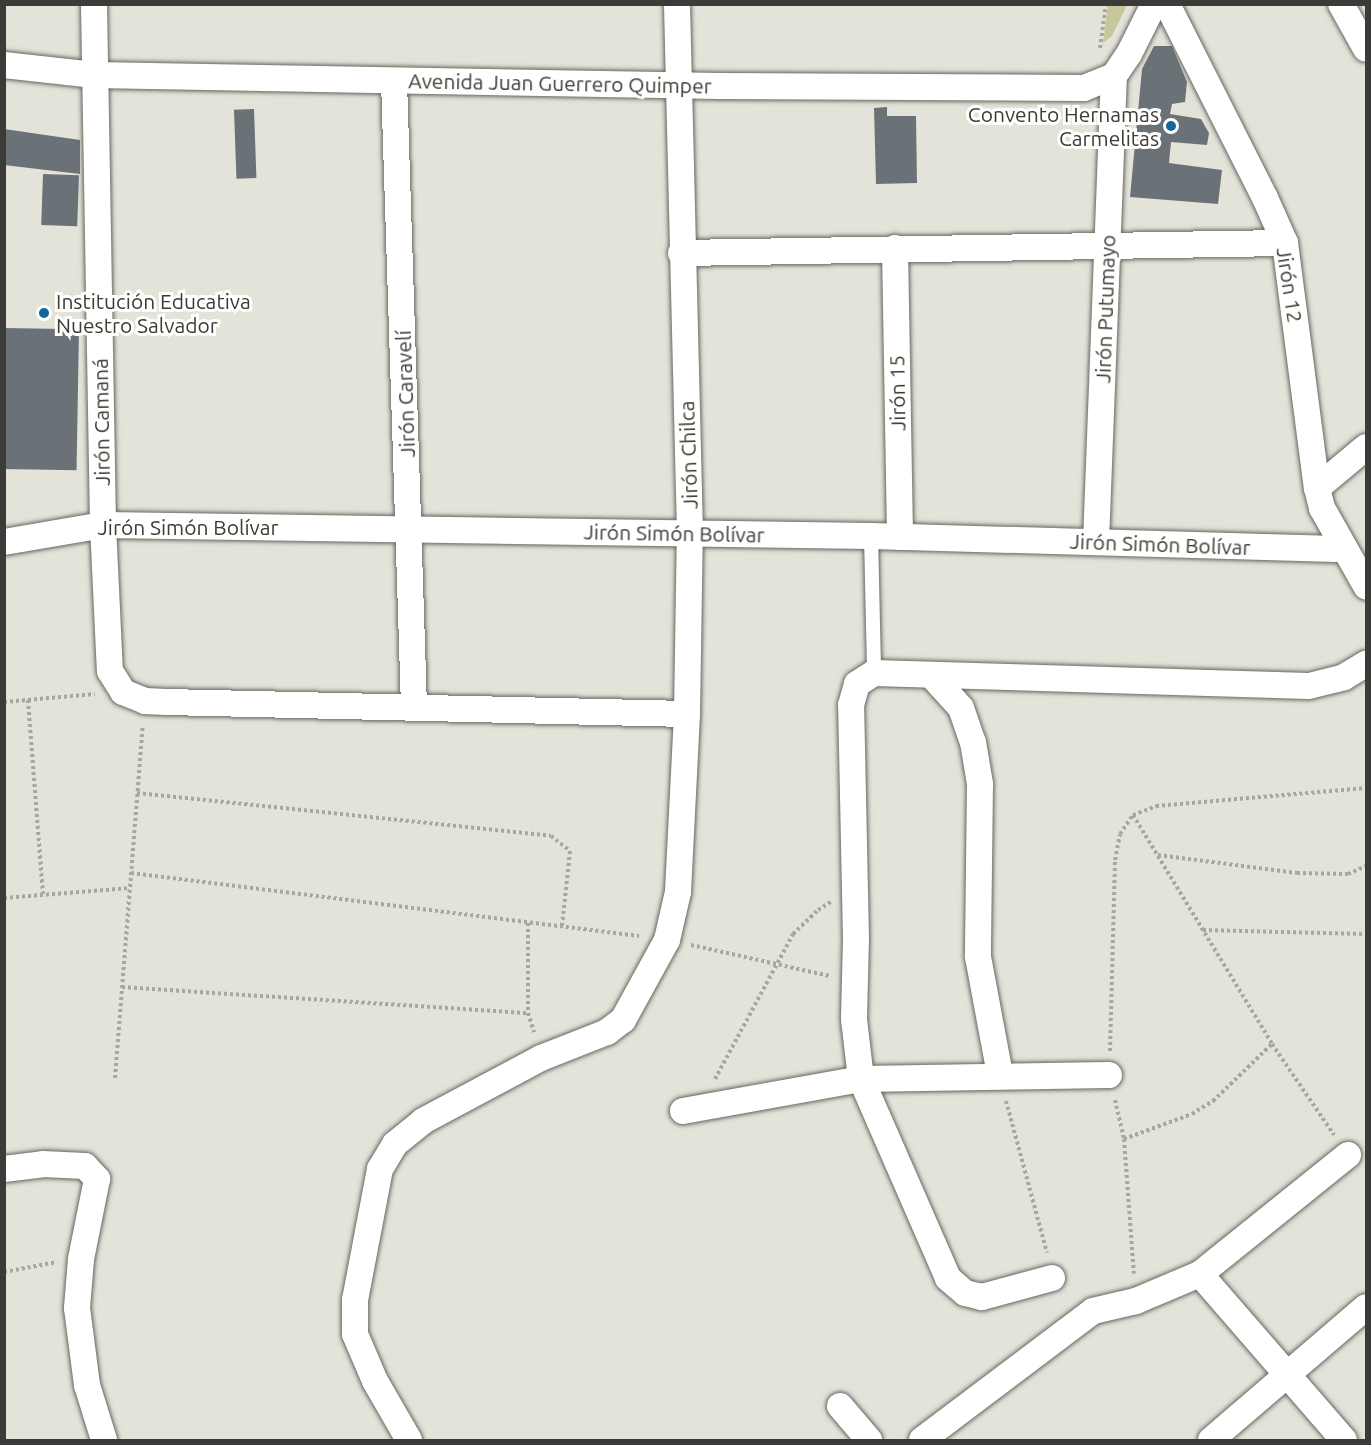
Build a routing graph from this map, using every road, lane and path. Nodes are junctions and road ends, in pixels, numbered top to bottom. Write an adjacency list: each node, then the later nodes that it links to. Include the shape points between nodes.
1 (94, 4): 10 (street, Jirón Camaná)
2 (677, 4): 13 (street, Jirón Chilca)
3 (1106, 4): 7 (path)
4 (1154, 4): 11 (street, via 1130,54)
5 (1167, 4): 14 (street, Jirón 12)
6 (1341, 4): 8 (street)
7 (1100, 49)
8 (1366, 50)
9 (4, 65): 10 (street, Avenida Juan Guerrero Quimper)
10 (94, 75): 12 (street, Avenida Juan Guerrero Quimper); 20 (street, Jirón Camaná)
11 (1114, 76): 13 (street, Avenida Juan Guerrero Quimper, via 1084,88); 15 (street, Jirón Putumayo)
12 (394, 81): 13 (street, Avenida Juan Guerrero Quimper); 21 (street, Jirón Caravelí)
13 (679, 85): 17 (street, Jirón Chilca)
14 (1285, 243): 15 (street); 19 (street, Jirón 12)
15 (1107, 245): 16 (street); 26 (street, Jirón Putumayo)
16 (895, 248): 17 (street); 24 (street, Jirón 15)
17 (681, 253): 22 (street, Jirón Chilca)
18 (1366, 447): 19 (street)
19 (1317, 489): 27 (street, Jirón 12, via 1322,508)
20 (103, 525): 21 (street, Jirón Simón Bolívar); 25 (street, Jirón Simón Bolívar); 32 (street, Jirón Camaná, via 110,671)
21 (410, 529): 22 (street, Jirón Simón Bolívar); 35 (street, Jirón Caravelí)
22 (690, 533): 23 (street, Jirón Simón Bolívar); 36 (street, Jirón Chilca)
23 (871, 536): 24 (street, Jirón Simón Bolívar); 30 (lane)
24 (900, 537): 26 (street, Jirón Simón Bolívar)
25 (4, 542)
26 (1096, 542): 27 (street, Jirón Simón Bolívar)
27 (1345, 549): 28 (street, Jirón 12)
28 (1366, 586)
29 (1366, 664): 31 (street, via 1344,677 1309,686)
30 (874, 673): 31 (street); 44 (street, via 857,684 851,705)
31 (932, 676): 59 (street, via 961,708 975,752 980,783 978,957)
32 (134, 696): 33 (path); 35 (street); 38 (path)
33 (28, 700): 34 (path); 45 (path)
34 (4, 702)
35 (414, 707): 36 (street)
36 (687, 714): 51 (street, Jirón Chilca, via 680,865)
37 (1366, 788): 39 (path, via 1156,806)
38 (137, 793): 42 (path); 48 (path, via 551,836 570,851)
39 (1133, 815): 40 (path); 58 (path, via 1120,834 1115,861)
40 (1158, 855): 41 (path, via 1297,873 1348,874); 49 (path)
41 (1366, 866)
42 (131, 873): 43 (path); 47 (path)
43 (130, 888): 45 (path); 54 (path)
44 (855, 889): 52 (path, via 818,910 793,934); 53 (street)
45 (43, 895): 46 (path)
46 (4, 898)
47 (528, 923): 48 (path); 55 (path)
48 (562, 927): 51 (path)
49 (1203, 930): 50 (path); 56 (path)
50 (1366, 934)
51 (667, 940): 52 (path); 57 (street, Jirón Chilca, via 623,1020 607,1032)
52 (777, 965): 53 (path); 62 (path, via 712,1085)
53 (855, 981): 61 (street, via 854,1019)
54 (122, 987): 55 (path); 60 (path)
55 (528, 1013): 57 (path)
56 (1272, 1044): 63 (path, via 1213,1101); 64 (path)
57 (541, 1058): 75 (street, Jirón Chilca, via 423,1121 395,1144 380,1169 355,1300 355,1334 375,1381)
58 (1109, 1075): 59 (street); 63 (path)
59 (1000, 1076): 61 (street); 69 (path)
60 (115, 1078)
61 (861, 1078): 62 (street); 69 (street, via 948,1278 965,1293 981,1297)
62 (683, 1111)
63 (1124, 1139): 70 (path)
64 (1348, 1155): 68 (street)
65 (4, 1169): 66 (street, via 43,1164 85,1166 97,1179)
66 (81, 1260): 67 (path, via 34,1264); 74 (street, via 77,1308 87,1385)
67 (4, 1272)
68 (1200, 1274): 70 (street); 72 (street)
69 (1052, 1278)
70 (1136, 1301): 77 (street, via 1093,1311)
71 (1366, 1307): 72 (street)
72 (1287, 1374): 78 (street); 79 (street)
73 (840, 1406): 76 (street)
74 (104, 1440)
75 (409, 1440)
76 (869, 1440)
77 (922, 1440)
78 (1211, 1440)
79 (1344, 1440)

